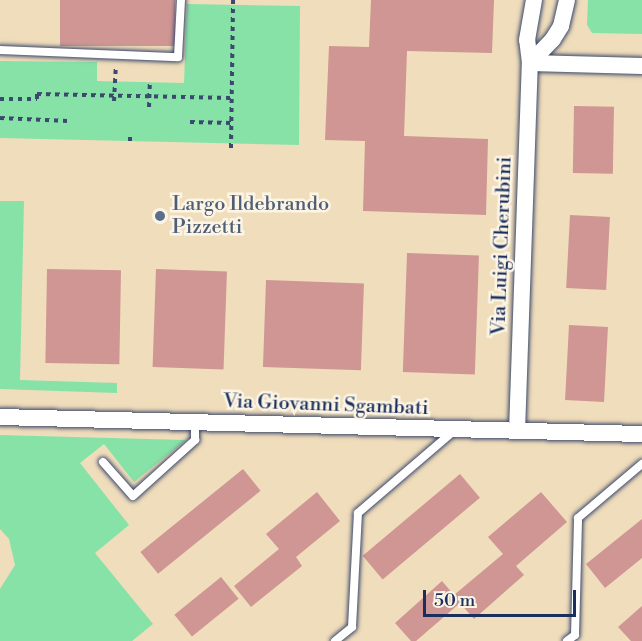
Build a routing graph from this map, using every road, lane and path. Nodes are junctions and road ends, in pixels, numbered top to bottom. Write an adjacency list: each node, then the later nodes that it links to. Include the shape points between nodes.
1 (181, 0): 6 (lane, via 178,57)
2 (233, 0): 12 (path)
3 (534, 0): 7 (street, Via Luigi Cherubini, via 527,40)
4 (567, 0): 7 (street, via 561,26)
5 (0, 50): 6 (lane)
6 (116, 54): 11 (path)
7 (530, 63): 8 (street); 25 (street, Via Luigi Cherubini)
8 (642, 66)
9 (150, 82): 10 (path)
10 (150, 96): 11 (path); 12 (path); 14 (path)
11 (114, 98): 13 (path, via 38,94 37,99)
12 (231, 98): 18 (path)
13 (0, 99)
14 (150, 107)
15 (0, 118): 16 (path)
16 (68, 121)
17 (190, 122): 18 (path)
18 (231, 123): 21 (path)
19 (130, 137): 20 (path)
20 (130, 145)
21 (231, 148)
22 (0, 417): 23 (street, Via Giovanni Sgambati)
23 (195, 422): 24 (street, Via Giovanni Sgambati); 27 (lane, Via Giovanni Sgambati, via 195,440 133,496)
24 (455, 429): 25 (street, Via Giovanni Sgambati); 29 (lane, Via Giovanni Sgambati, via 358,513 352,627)
25 (517, 431): 26 (street, Via Giovanni Sgambati)
26 (642, 434)
27 (103, 462)
28 (642, 464): 30 (lane, via 578,518 575,635)
29 (335, 641)
30 (567, 641)

